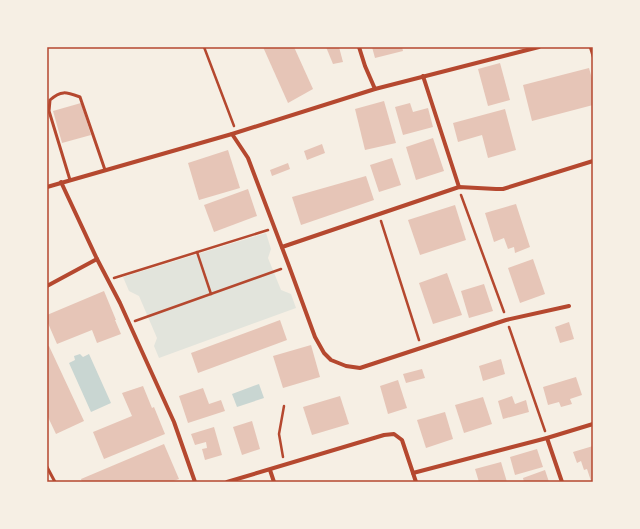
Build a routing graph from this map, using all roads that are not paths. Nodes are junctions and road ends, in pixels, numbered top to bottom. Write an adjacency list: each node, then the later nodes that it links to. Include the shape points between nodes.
1 (359, 47): 4 (street)
2 (539, 47): 3 (street)
3 (423, 76): 4 (street); 11 (street)
4 (375, 89): 5 (street)
5 (232, 134): 7 (street); 12 (street, via 248,158)
6 (593, 161): 11 (street, via 503,188)
7 (105, 170): 8 (street); 8 (lane, via 80,97 68,93 57,94 50,100 49,111)
8 (70, 180): 9 (street)
9 (61, 182): 10 (street); 13 (street)
10 (47, 187)
11 (458, 187): 12 (street)
12 (282, 247): 15 (street, via 315,337 331,360 346,366 360,368 506,320)
13 (97, 258): 14 (street); 22 (street, via 174,422)
14 (47, 286)
15 (569, 306)
16 (593, 424): 17 (street)
17 (548, 438): 20 (street); 26 (street)
18 (47, 467): 21 (lane)
19 (270, 470): 20 (street, via 394,434 402,440); 23 (street); 24 (street)
20 (413, 474): 25 (street)
21 (55, 482)
22 (195, 482)
23 (227, 482)
24 (274, 482)
25 (416, 482)
26 (562, 482)

